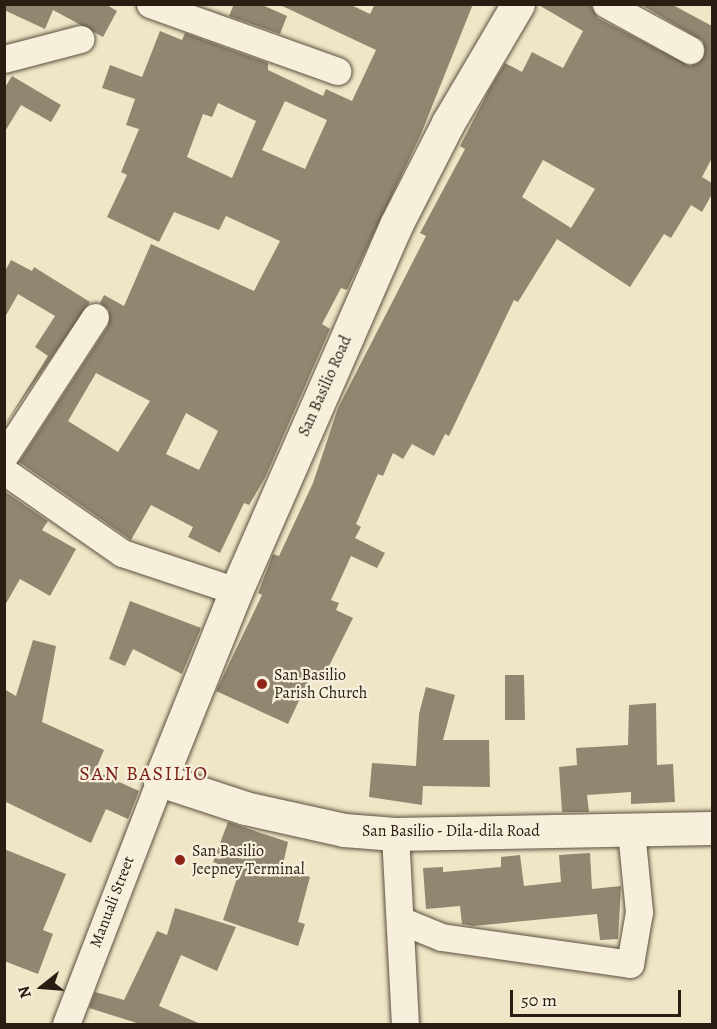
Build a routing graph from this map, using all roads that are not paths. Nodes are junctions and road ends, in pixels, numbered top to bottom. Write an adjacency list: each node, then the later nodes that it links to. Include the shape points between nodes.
1 (150, 4): 7 (street)
2 (518, 4): 11 (street, San Basilio Road, via 448,123 396,225)
3 (606, 4): 5 (street)
4 (80, 39): 6 (street)
5 (690, 50)
6 (4, 59)
7 (337, 70)
8 (95, 317): 9 (street)
9 (4, 456)
10 (4, 471): 11 (street, via 122,553)
11 (236, 591): 12 (street, San Basilio Road)
12 (160, 780): 15 (street, San Basilio - Dila-dila Road, via 245,808 344,830); 17 (street, Manuali Street)
13 (712, 828): 14 (street, San Basilio - Dila-dila Road)
14 (631, 830): 15 (street, San Basilio - Dila-dila Road); 16 (street, via 639,912 630,964 441,937)
15 (395, 834): 16 (street)
16 (400, 920): 18 (street)
17 (66, 1024)
18 (405, 1024)

